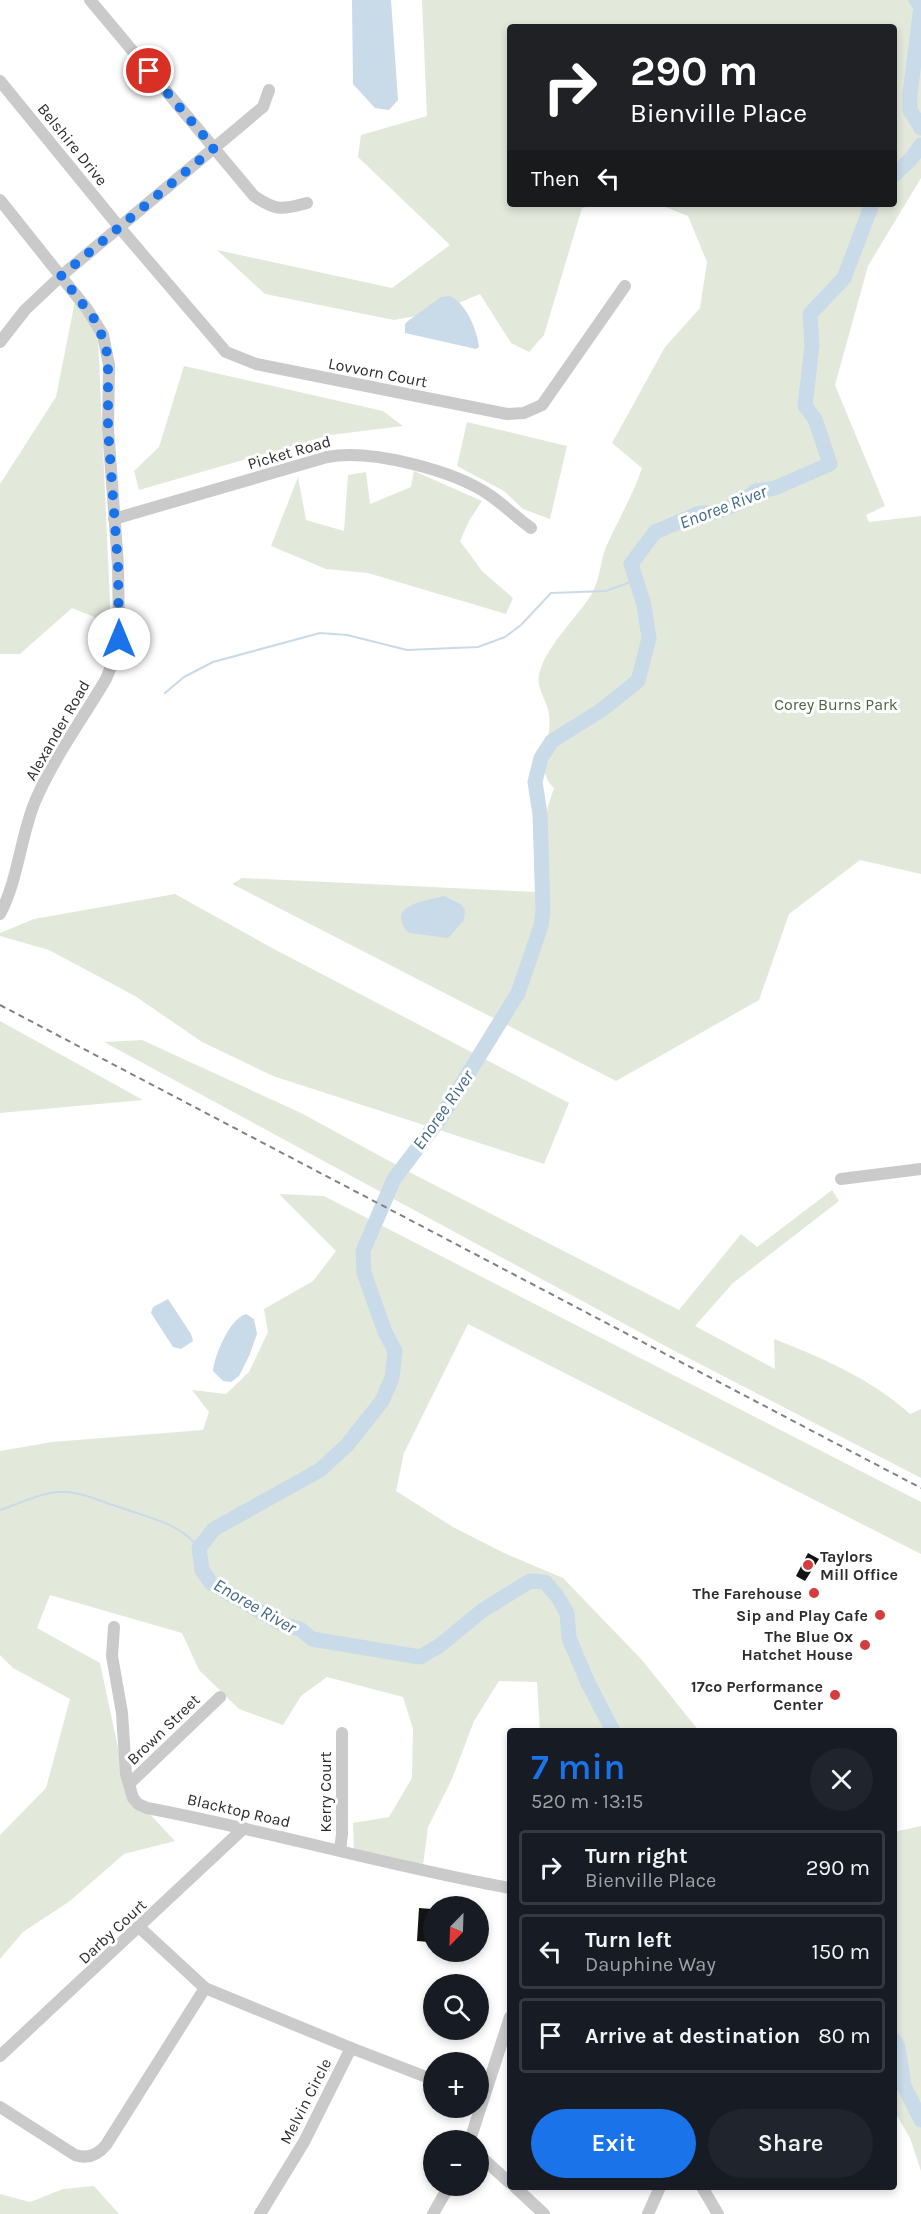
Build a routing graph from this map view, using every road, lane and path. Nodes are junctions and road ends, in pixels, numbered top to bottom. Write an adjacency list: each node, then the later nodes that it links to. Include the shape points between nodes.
1 (90, 0): 4 (street)
2 (0, 81): 7 (street, Belshire Drive)
3 (269, 90): 4 (street, via 263,107)
4 (214, 148): 6 (street, via 254,196 269,206 284,209); 7 (street)
5 (0, 200): 8 (street, Alexander Road)
6 (307, 203)
7 (120, 228): 8 (street); 9 (street, Lovvorn Court, via 226,352 256,364 507,414 524,413 542,405)
8 (61, 276): 10 (street, via 25,310); 11 (street, Alexander Road, via 98,324 107,347)
9 (625, 286)
10 (0, 342)
11 (114, 519): 12 (street, Picket Road, via 327,457 353,454 404,462 462,482 491,496); 13 (street, Alexander Road, via 119,632 116,653 106,679 39,793 27,824 12,888)
12 (531, 528)
13 (0, 914)
14 (921, 1169): 15 (street)
15 (841, 1179)
16 (114, 1627): 19 (street, Blacktop Road, via 112,1656)
17 (219, 1697): 19 (street, Brown Street)
18 (342, 1733): 21 (street, Kerry Court)
19 (129, 1784): 20 (street, Blacktop Road, via 133,1798 141,1806)
20 (244, 1828): 21 (street, Blacktop Road); 23 (street, Darby Court)
21 (340, 1850): 22 (street, Blacktop Road)
22 (507, 1887)
23 (140, 1928): 24 (street); 27 (street, Darby Court)
24 (205, 1988): 26 (street); 30 (street, via 98,2153 89,2157 75,2155)
25 (507, 2025): 29 (street)
26 (351, 2048): 28 (street, Melvin Circle); 37 (street, Melvin Circle, via 304,2142)
27 (0, 2056)
28 (423, 2076)
29 (489, 2076)
30 (0, 2107)
31 (489, 2164): 32 (street)
32 (507, 2179)
33 (518, 2190): 39 (street)
34 (659, 2190): 40 (street)
35 (704, 2190): 41 (street)
36 (443, 2196): 38 (street)
37 (260, 2214)
38 (433, 2214)
39 (544, 2214)
40 (648, 2214)
41 (718, 2214)

